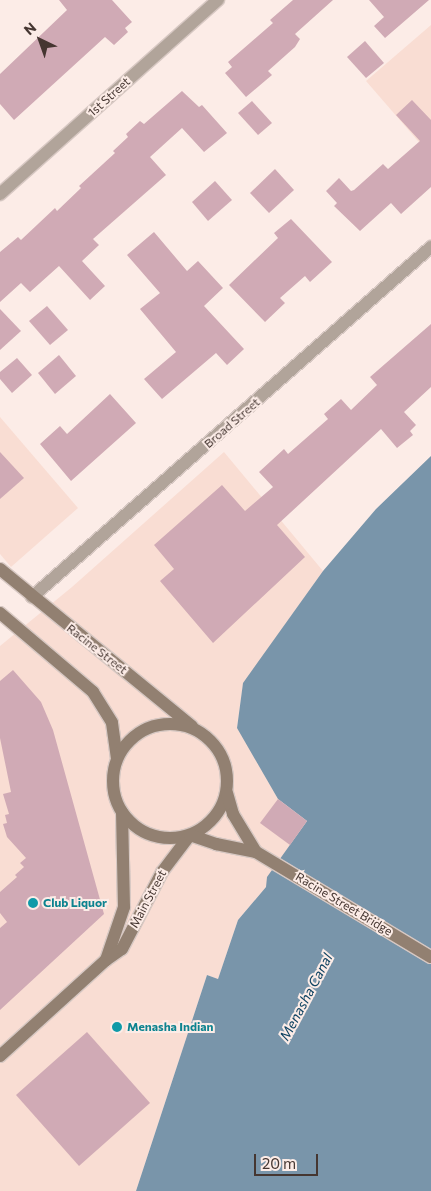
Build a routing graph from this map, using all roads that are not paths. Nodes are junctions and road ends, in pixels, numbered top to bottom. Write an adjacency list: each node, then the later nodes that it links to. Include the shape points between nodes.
1 (218, 0): 2 (street, 1st Street)
2 (0, 194)
3 (431, 247): 5 (street, Broad Street)
4 (0, 568): 5 (main road, Racine Street)
5 (32, 597): 7 (main road, Racine Street)
6 (0, 613): 8 (main road, via 93,692 112,723)
7 (196, 729): 8 (main road, via 178,723 159,724 134,736); 9 (main road, via 211,740 222,756 228,774)
8 (117, 758): 10 (main road, via 113,776 114,795)
9 (227, 793): 11 (main road, via 218,813); 12 (main road, via 234,814)
10 (122, 812): 11 (main road, via 135,826 152,835 171,838); 14 (main road, Main Street, via 124,907)
11 (190, 835): 12 (main road); 14 (main road, Main Street, via 162,872 122,949)
12 (256, 852): 13 (main road, Racine Street Bridge)
13 (431, 957)
14 (106, 960): 15 (main road, Main Street)
15 (0, 1056)

